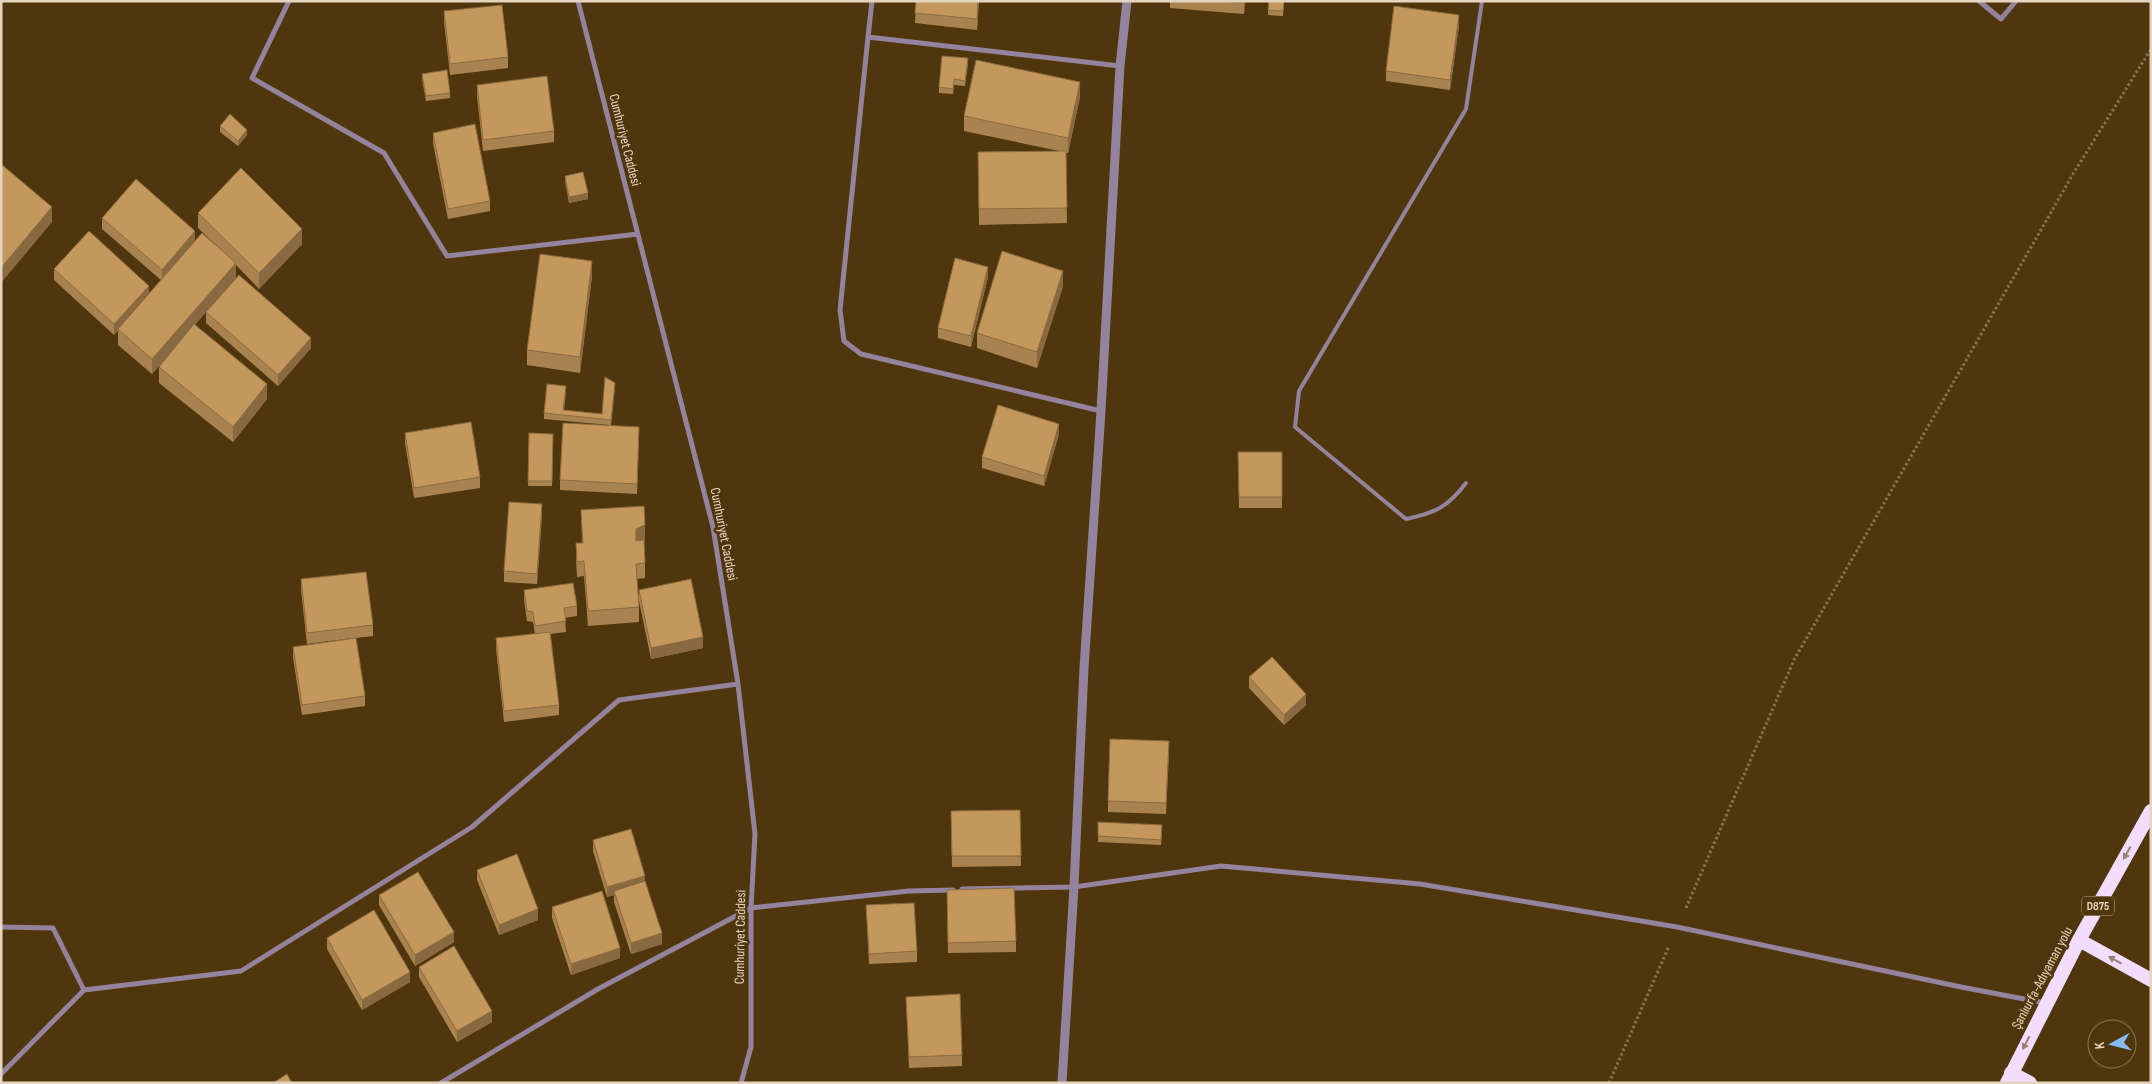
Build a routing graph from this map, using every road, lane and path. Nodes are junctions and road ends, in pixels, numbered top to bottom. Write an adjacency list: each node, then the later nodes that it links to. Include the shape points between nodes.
1 (290, 1): 11 (street, via 252,78 384,153 447,256)
2 (578, 1): 11 (street, Cumhuriyet Caddesi)
3 (872, 1): 8 (street)
4 (1127, 1): 10 (street)
5 (1482, 1): 13 (lane, via 1466,109 1299,391 1295,427 1406,519 1426,515 1453,500)
6 (1979, 1): 7 (street, via 2001,19)
7 (2016, 1)
8 (868, 38): 10 (street); 12 (street, via 840,310 844,341 861,354)
9 (2151, 49): 19 (path, via 2073,174 1794,660)
10 (1120, 66): 12 (street)
11 (638, 234): 14 (street, Cumhuriyet Caddesi, via 713,527)
12 (1102, 411): 16 (street, via 1084,668)
13 (1466, 483)
14 (738, 684): 17 (street, Cumhuriyet Caddesi, via 755,834); 22 (street, via 619,700 472,827 242,971)
15 (2151, 811): 20 (highway, Şanlıurfa-Adıyaman yolu / D875, one-way to 20)
16 (1074, 887): 17 (street, via 909,891); 19 (street, via 1221,866 1420,884); 28 (street)
17 (751, 908): 26 (street, via 598,989); 27 (street, Cumhuriyet Caddesi, via 751,1047)
18 (1, 927): 22 (street, via 53,928)
19 (1677, 927): 23 (street); 29 (path)
20 (2079, 940): 21 (highway, one-way to 20); 23 (highway, Şanlıurfa-Adıyaman yolu / D875)
21 (2151, 980)
22 (84, 990): 24 (street)
23 (2046, 1003): 25 (highway, Şanlıurfa-Adıyaman yolu / D875, one-way to 25)
24 (1, 1074)
25 (2009, 1078): 30 (highway)
26 (441, 1083)
27 (741, 1083)
28 (1062, 1083)
29 (1609, 1083)
30 (2030, 1083)

